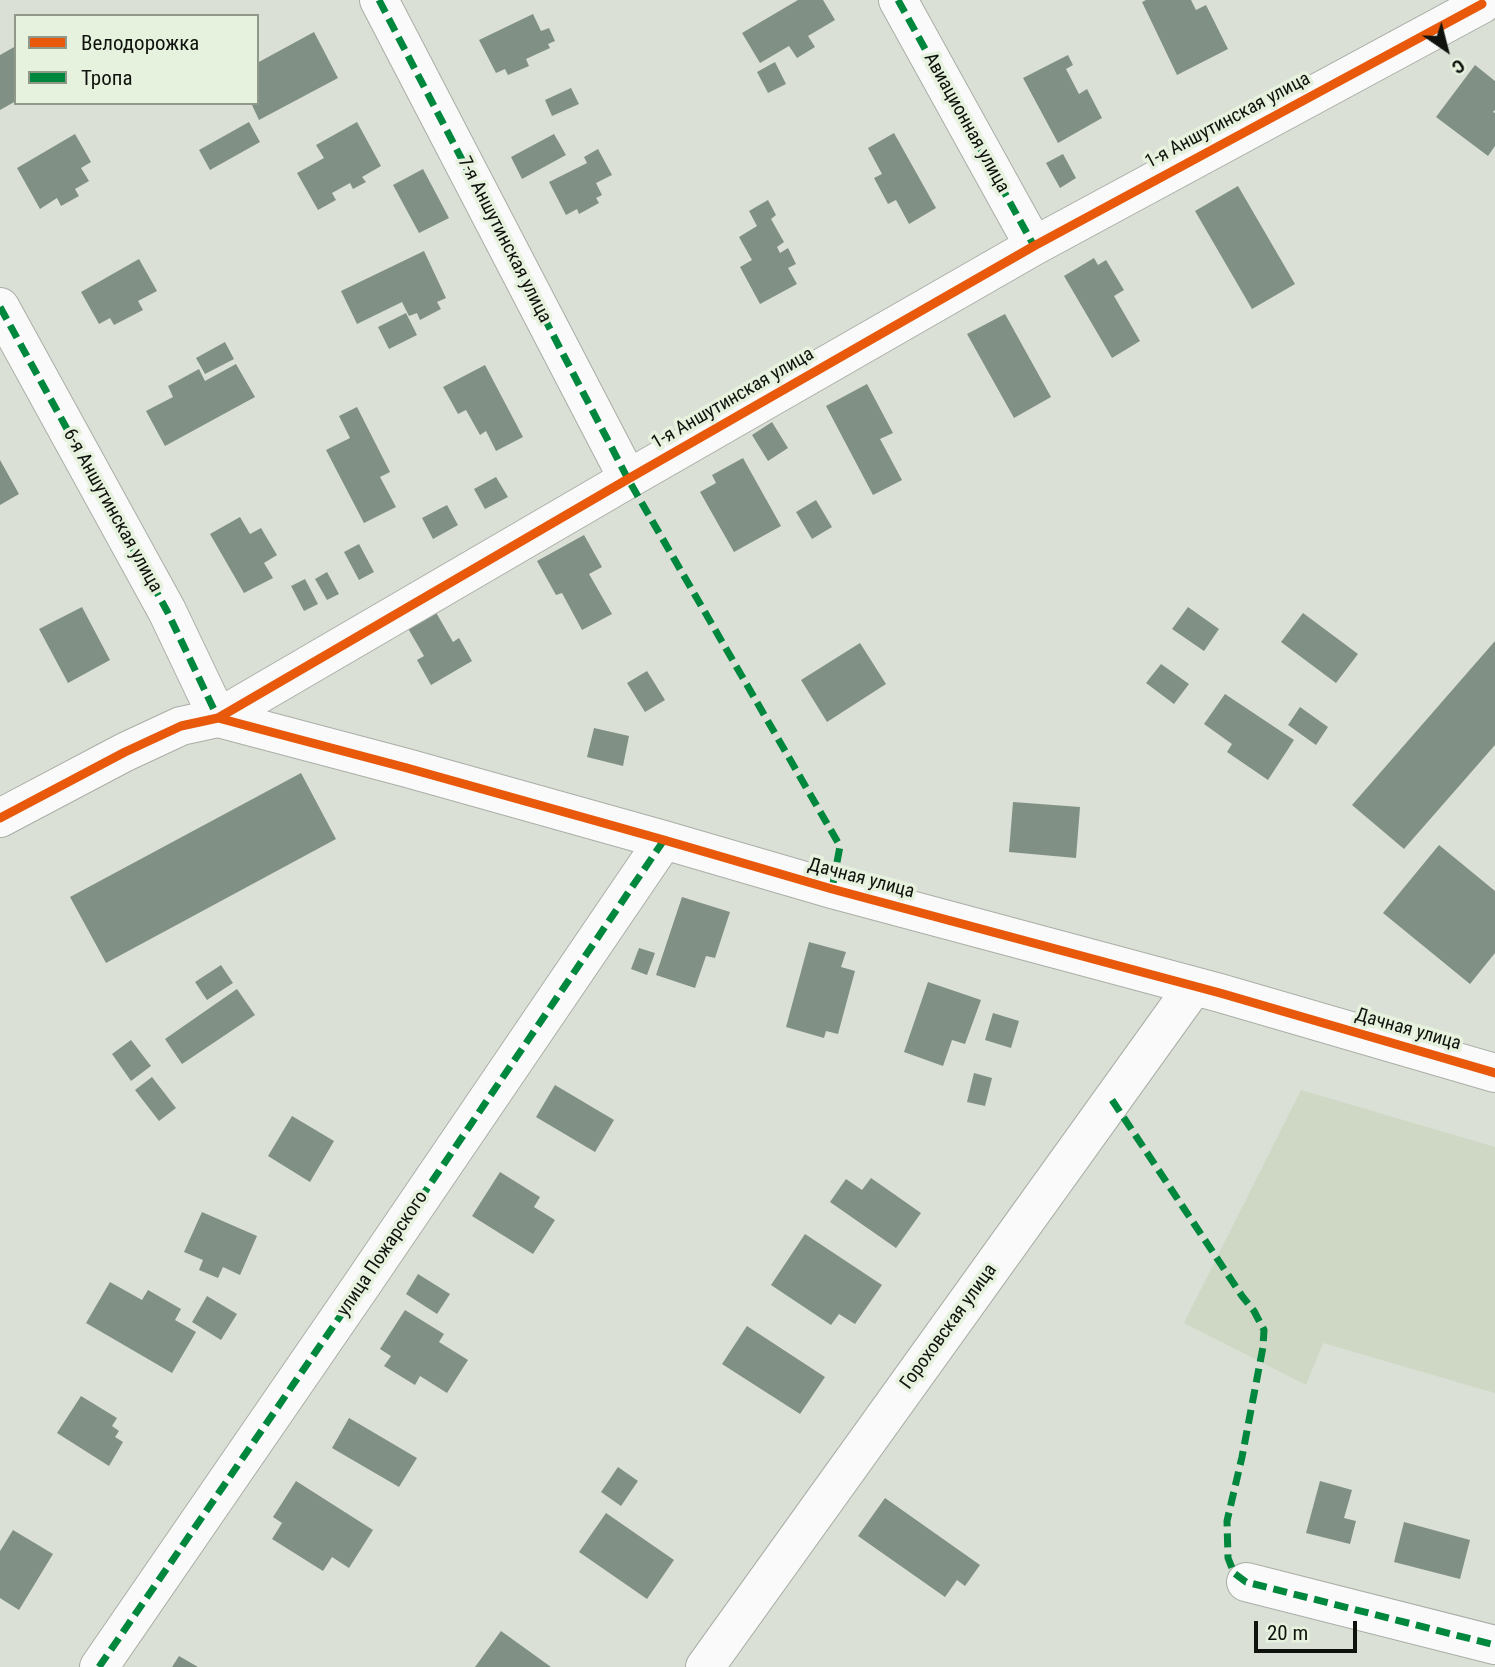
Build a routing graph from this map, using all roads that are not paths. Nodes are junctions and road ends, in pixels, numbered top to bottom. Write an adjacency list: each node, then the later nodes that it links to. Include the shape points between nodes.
1 (379, 0): 6 (street, 7-я Аншутинская улица)
2 (898, 0): 4 (street, Авиационная улица)
3 (1485, 6): 4 (street, 1-я Аншутинская улица)
4 (1034, 246): 6 (street, 1-я Аншутинская улица)
5 (0, 307): 7 (street, 6-я Аншутинская улица, via 167,611)
6 (628, 480): 7 (street, 1-я Аншутинская улица)
7 (218, 718): 8 (street, 1-я Аншутинская улица, via 181,726); 9 (street, Дачная улица)
8 (0, 818)
9 (664, 840): 10 (street, Дачная улица, via 832,890); 14 (street, улица Пожарского)
10 (1194, 986): 11 (street, Дачная улица); 15 (street, Гороховская улица)
11 (1495, 1073)
12 (1246, 1582): 13 (street)
13 (1495, 1645)
14 (99, 1667)
15 (705, 1667)

